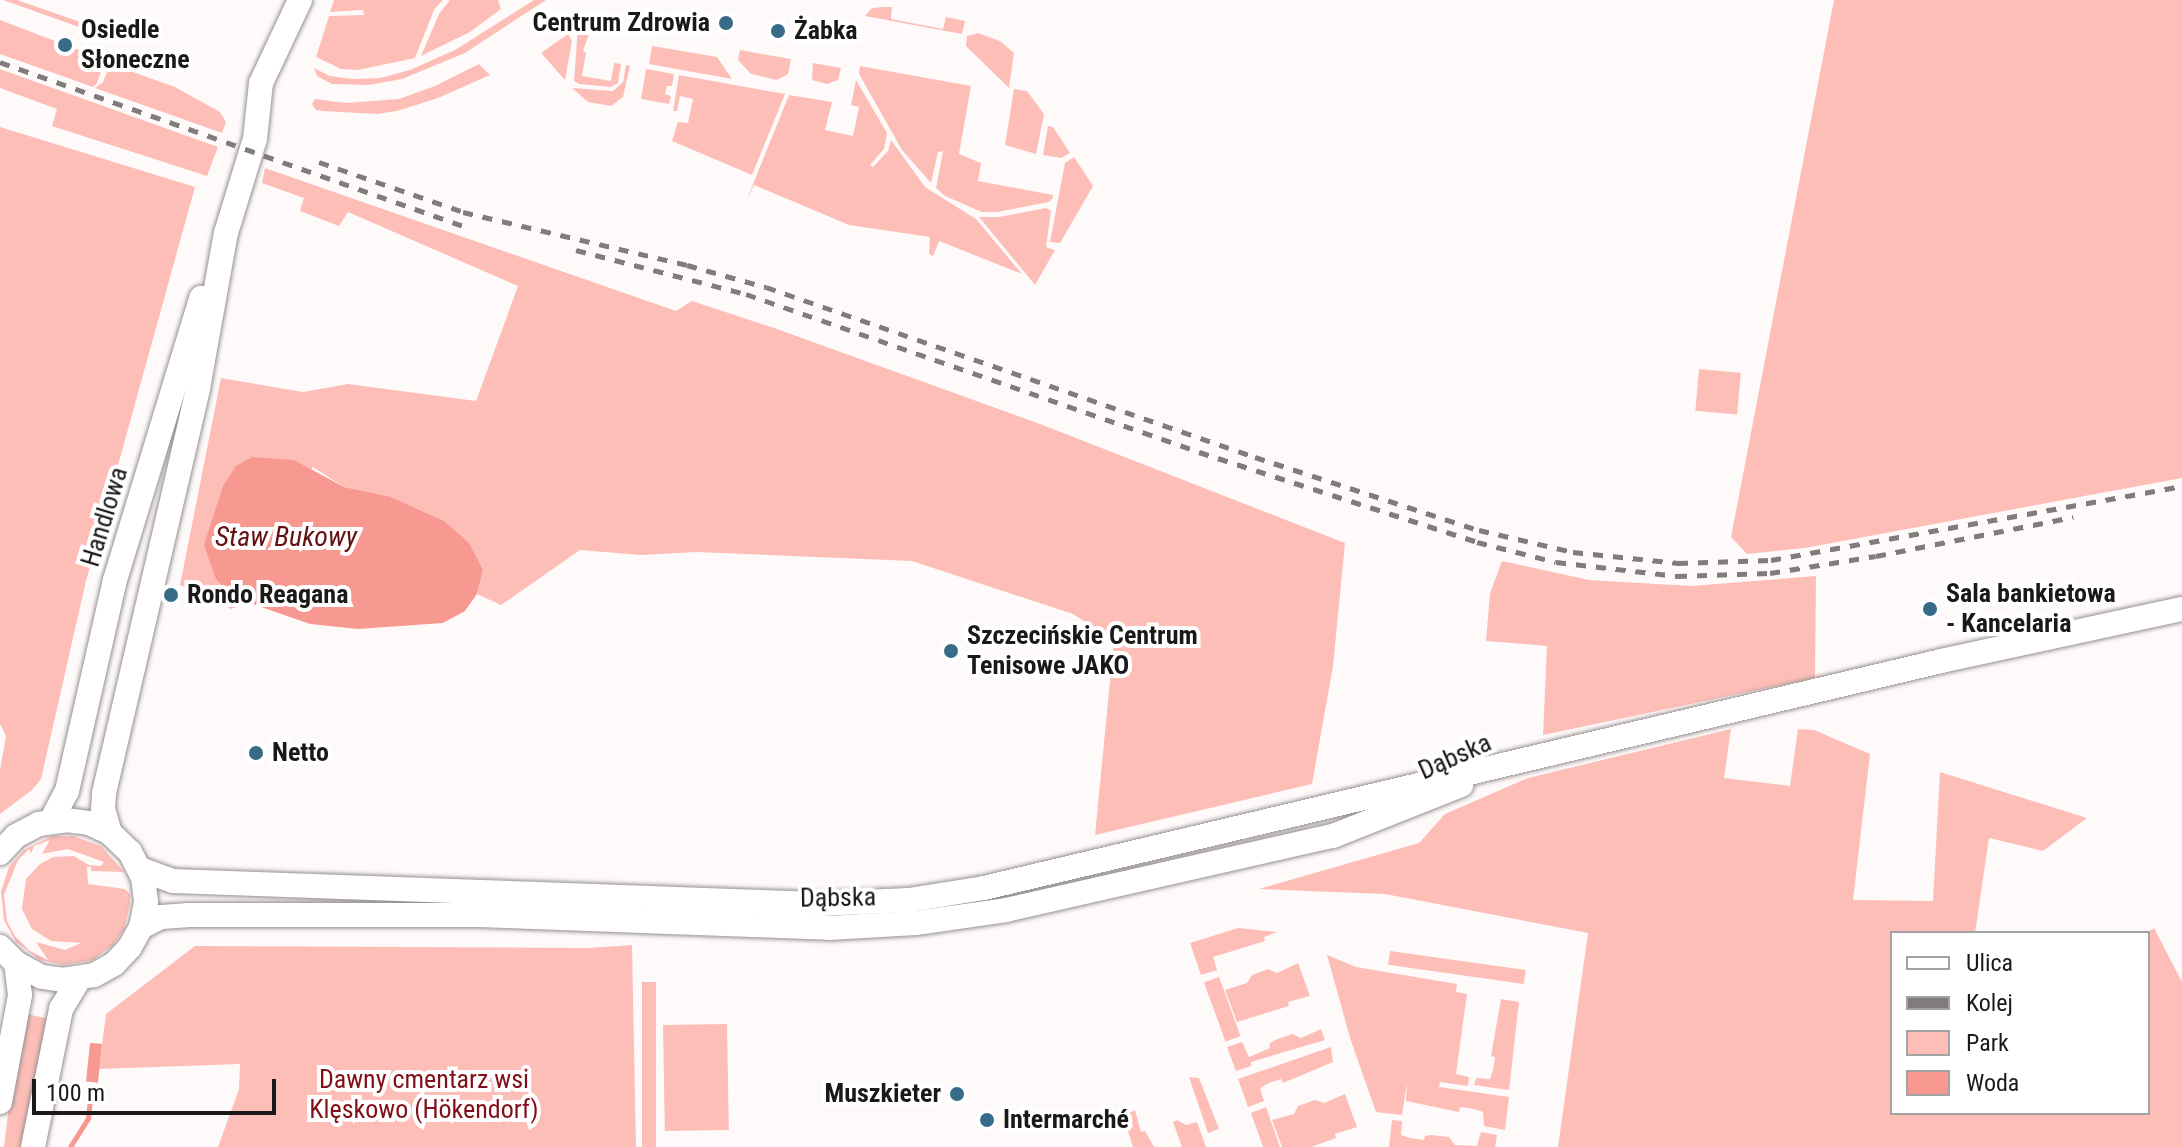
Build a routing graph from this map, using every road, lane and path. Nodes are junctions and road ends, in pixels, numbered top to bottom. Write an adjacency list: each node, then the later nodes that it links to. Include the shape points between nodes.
1 (300, 0): 2 (street, Handlowa, via 261,83 255,139)
2 (226, 233): 5 (street, Handlowa, via 206,282 121,559 67,791); 6 (street, Handlowa, via 198,388 104,793)
3 (2182, 609): 4 (street, Dąbska)
4 (1514, 762): 8 (street, Dąbska, via 984,888 887,902 173,881); 9 (street, Dąbska, via 1346,833 1049,901 927,922 829,928 479,915 182,915)
5 (51, 821): 6 (street, via 82,821); 7 (street, via 21,833)
6 (110, 833): 8 (street)
7 (0, 853)
8 (140, 869): 9 (street, via 146,894)
9 (141, 927): 11 (street, via 114,964)
10 (8, 955): 11 (street, via 42,977); 12 (street, via 20,995)
11 (79, 979): 13 (street, via 61,1009)
12 (0, 1102)
13 (33, 1147)

